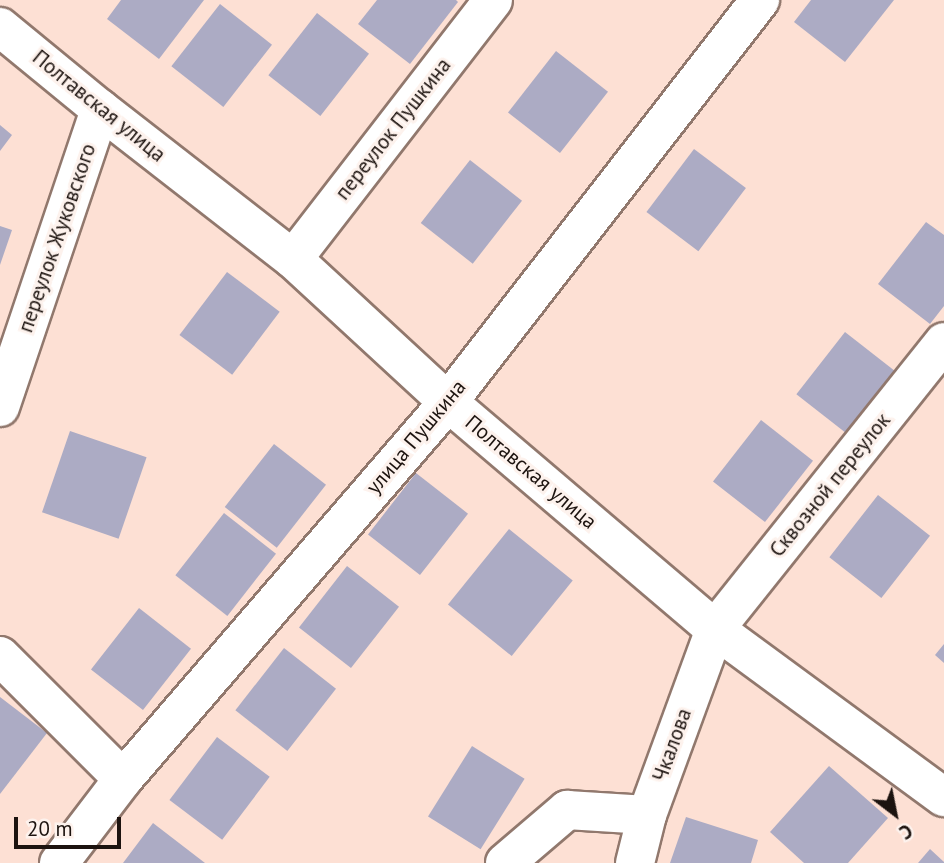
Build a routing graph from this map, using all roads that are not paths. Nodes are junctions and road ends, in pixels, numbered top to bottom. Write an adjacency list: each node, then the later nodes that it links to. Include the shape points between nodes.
1 (493, 0): 5 (street, переулок Пушкина)
2 (760, 0): 7 (street, улица Пушкина)
3 (0, 27): 4 (street, Полтавская улица)
4 (100, 109): 5 (street, Полтавская улица); 8 (street, переулок Жуковского)
5 (293, 259): 7 (street, Полтавская улица)
6 (944, 342): 9 (street, Сквозной переулок)
7 (448, 402): 9 (street, Полтавская улица); 11 (street, улица Пушкина)
8 (0, 407)
9 (715, 629): 12 (street, Полтавская улица); 13 (street, Чкалова)
10 (0, 656): 11 (street)
11 (123, 779): 14 (street, улица Пушкина)
12 (944, 797)
13 (647, 815): 15 (street, via 567,810); 16 (street, Чкалова)
14 (59, 863)
15 (505, 863)
16 (635, 863)

